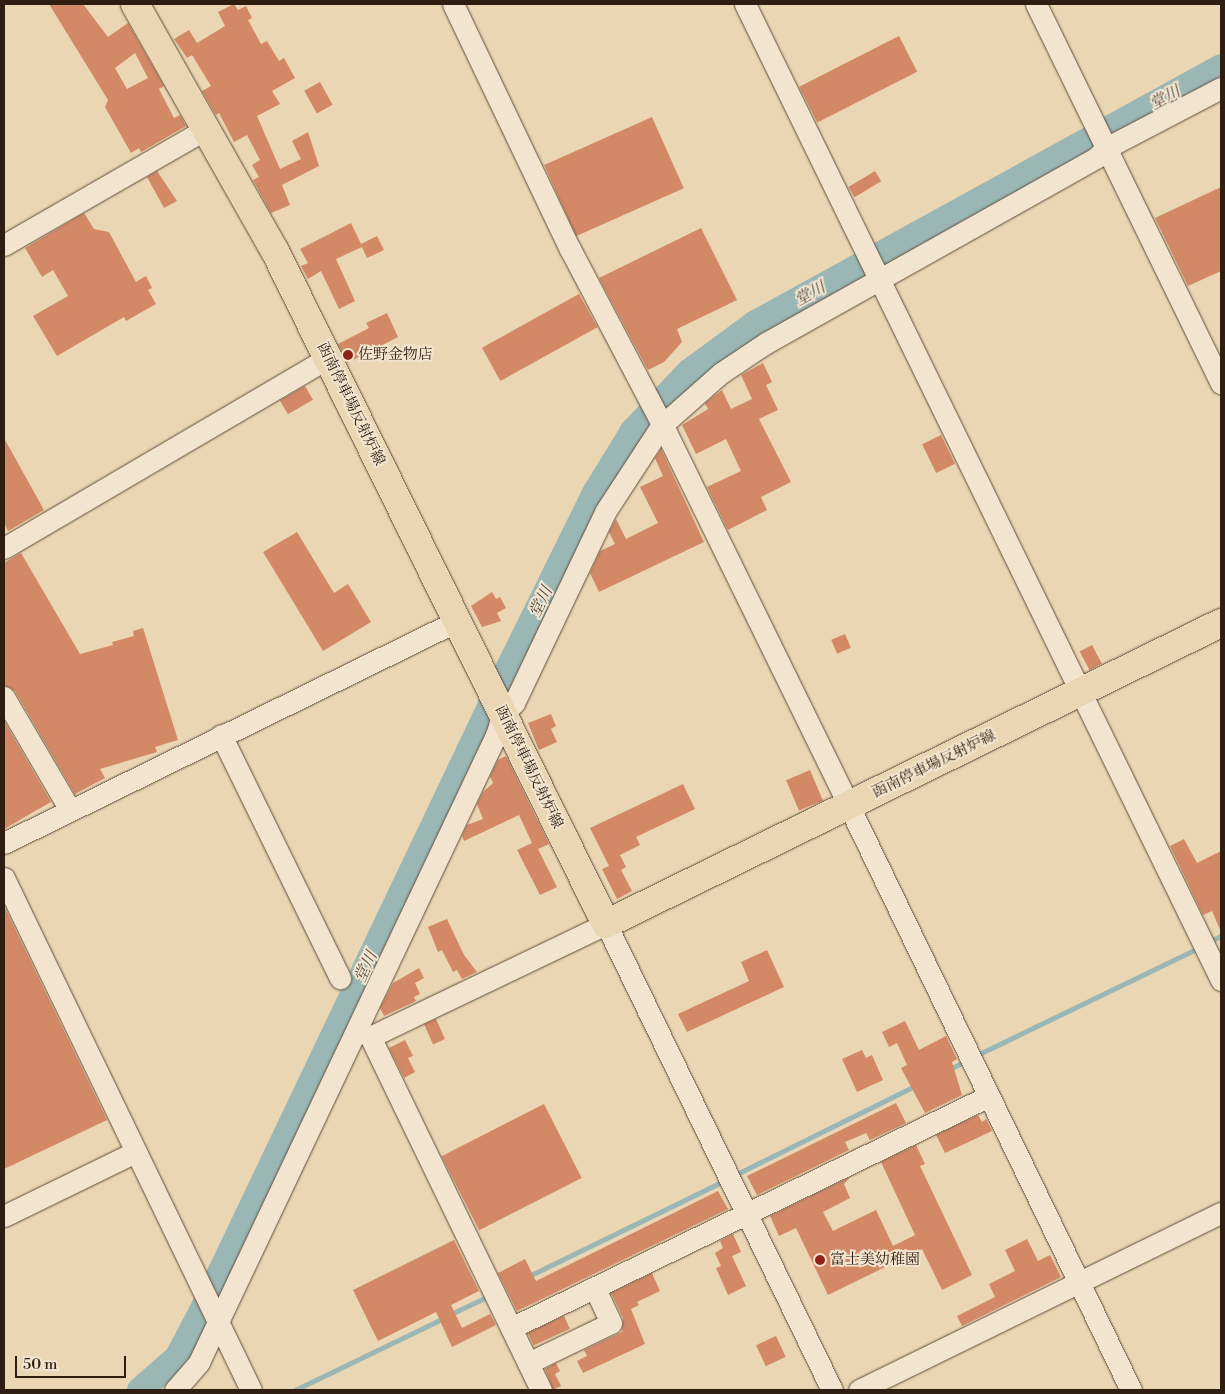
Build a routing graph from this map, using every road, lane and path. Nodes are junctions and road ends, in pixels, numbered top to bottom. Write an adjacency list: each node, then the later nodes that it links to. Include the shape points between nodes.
1 (135, 4): 6 (main road, 函南停車場反射炉線)
2 (453, 4): 12 (street)
3 (745, 4): 9 (street)
4 (1036, 4): 7 (street)
5 (1221, 88): 7 (street)
6 (206, 129): 8 (street); 10 (main road, 函南停車場反射炉線, via 275,251)
7 (1106, 148): 9 (street); 11 (street)
8 (4, 245)
9 (880, 277): 12 (street, via 737,361); 16 (street)
10 (328, 358): 13 (street); 14 (main road, 函南停車場反射炉線)
11 (1221, 383)
12 (660, 423): 18 (street, via 605,512 514,703); 20 (street)
13 (4, 548)
14 (459, 620): 18 (main road, 函南停車場反射炉線); 19 (street)
15 (1221, 623): 16 (main road, 函南停車場反射炉線)
16 (1082, 692): 20 (main road, 函南停車場反射炉線); 26 (street)
17 (4, 697): 21 (street)
18 (504, 714): 24 (main road, 函南停車場反射炉線); 27 (street)
19 (221, 735): 21 (street); 25 (street)
20 (849, 806): 24 (main road, 函南停車場反射炉線); 28 (street)
21 (70, 810): 22 (street)
22 (4, 843)
23 (4, 878): 29 (street)
24 (606, 924): 27 (street); 31 (street)
25 (340, 978)
26 (1221, 980)
27 (364, 1032): 35 (street); 36 (street)
28 (989, 1096): 31 (street); 33 (street)
29 (135, 1152): 32 (street); 35 (street)
30 (1221, 1213): 33 (street)
31 (747, 1215): 34 (street); 41 (street)
32 (4, 1216)
33 (1079, 1284): 42 (street); 43 (street)
34 (595, 1288): 36 (street); 37 (street, via 611,1323)
35 (218, 1320): 38 (street, via 199,1362); 39 (street)
36 (511, 1328): 37 (street)
37 (528, 1363): 40 (street)
38 (175, 1390)
39 (251, 1390)
40 (541, 1390)
41 (832, 1390)
42 (858, 1390)
43 (1131, 1390)

